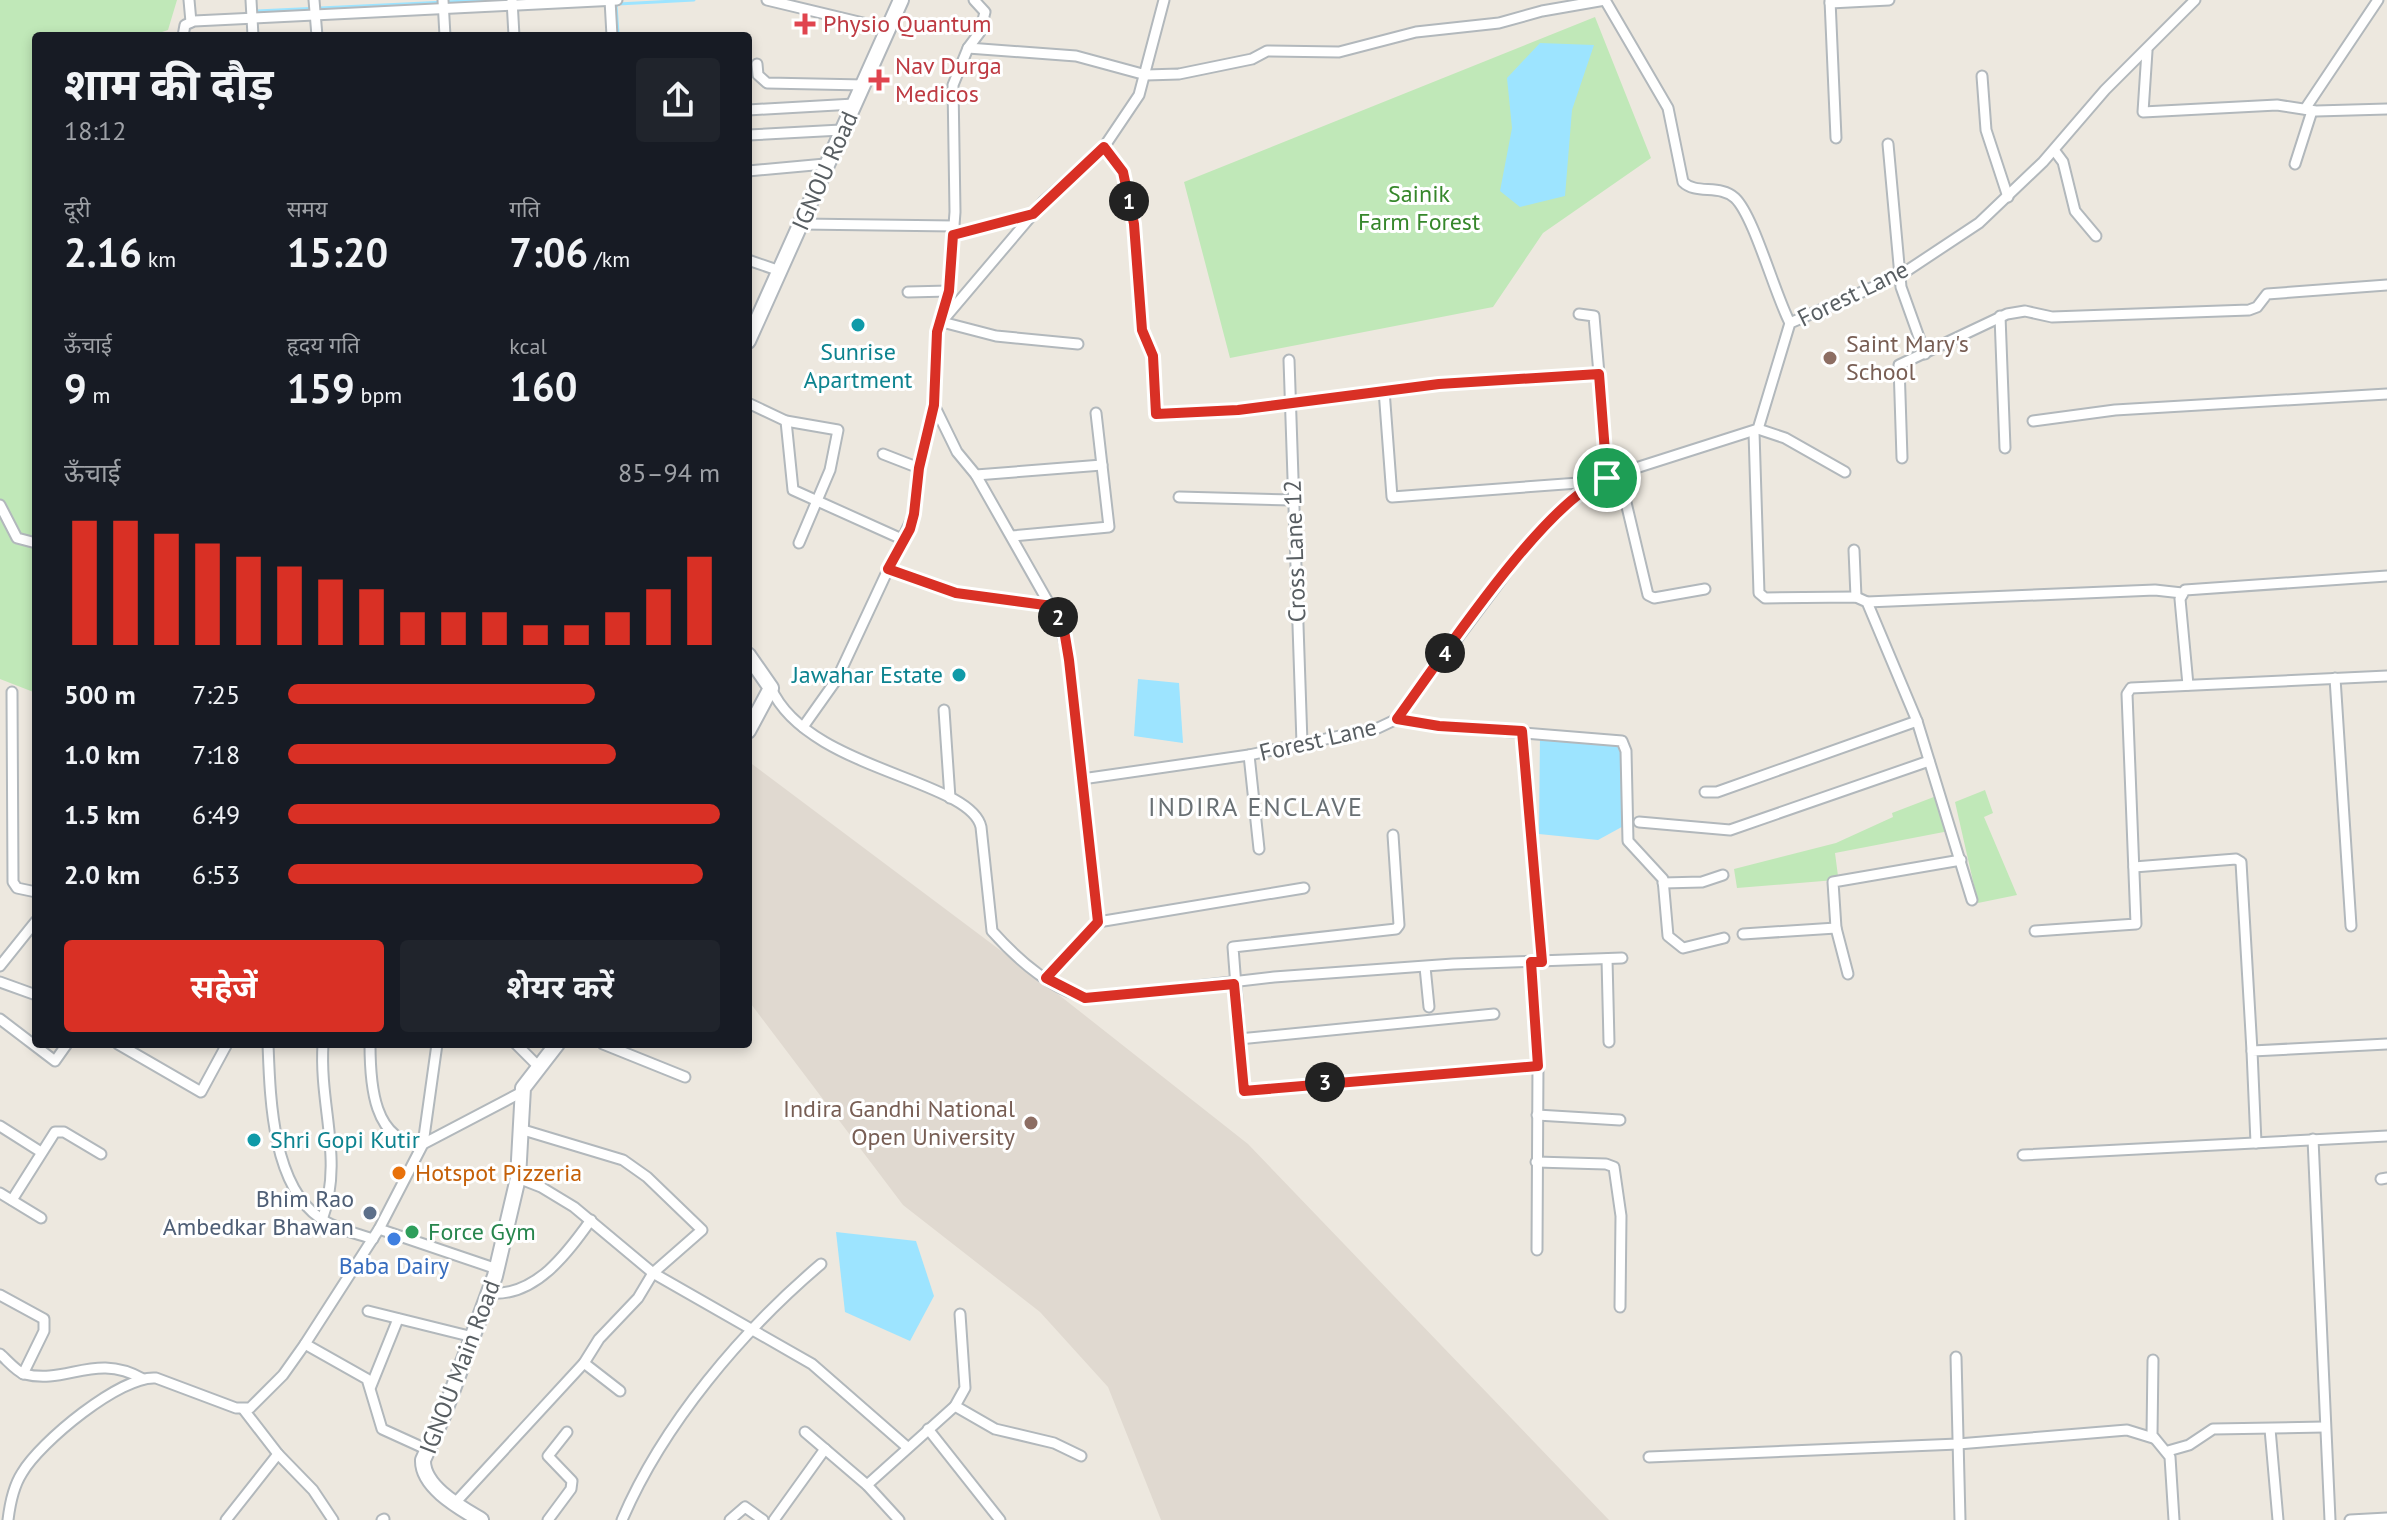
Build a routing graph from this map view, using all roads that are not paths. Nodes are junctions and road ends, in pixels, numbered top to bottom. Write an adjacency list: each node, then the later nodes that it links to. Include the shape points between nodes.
1 (189, 0): 21 (street)
2 (251, 0): 20 (street)
3 (377, 0): 19 (street)
4 (610, 0): 5 (street); 14 (street); 28 (street)
5 (617, 0)
6 (767, 0): 22 (street)
7 (901, 0): 22 (street, IGNOU Road)
8 (974, 0): 29 (street, via 985,12 980,32)
9 (1164, 0): 32 (street)
10 (1605, 0): 32 (street, via 1499,23 1416,32 1339,52 1267,51 1179,74); 62 (street, via 1668,108 1683,182 1690,188 1725,191 1739,203)
11 (1889, 0): 15 (street)
12 (2195, 0): 30 (street, Forest Lane)
13 (2378, 0): 38 (street)
14 (588, 1): 16 (street)
15 (1830, 2): 41 (street)
16 (512, 3): 17 (street); 27 (street)
17 (444, 5): 19 (street); 26 (street)
18 (315, 7): 19 (street); 20 (street); 25 (street)
19 (378, 11)
20 (252, 18): 21 (street); 24 (street)
21 (191, 22): 23 (street)
22 (888, 29): 34 (street, IGNOU Road)
23 (184, 32)
24 (253, 32)
25 (317, 32)
26 (445, 32)
27 (514, 32)
28 (612, 32)
29 (968, 48): 32 (street, via 1076,56); 51 (street, via 953,85)
30 (2147, 51): 38 (street, via 2143,112 2265,105); 44 (street, Forest Lane)
31 (757, 64): 34 (street, via 758,75 767,83)
32 (1146, 75): 43 (street, via 1139,95)
33 (1982, 76): 48 (street, via 1986,130)
34 (864, 85): 35 (street, IGNOU Road)
35 (854, 104): 37 (street); 39 (street, IGNOU Road)
36 (2387, 109): 38 (street)
37 (752, 110)
38 (2308, 110): 46 (street)
39 (841, 130): 40 (street); 45 (street, IGNOU Road)
40 (752, 135)
41 (1836, 138)
42 (1888, 144): 55 (street)
43 (1104, 147): 49 (street); 70 (street, via 1123,172 1134,224 1142,330 1153,356 1154,412)
44 (2054, 150): 48 (street, Forest Lane); 52 (street, via 2063,162 2071,204)
45 (825, 164): 47 (street); 50 (street, IGNOU Road)
46 (2295, 164)
47 (752, 171)
48 (2008, 197): 55 (street, Forest Lane, via 1970,230)
49 (1033, 214): 51 (street); 61 (street)
50 (801, 224): 51 (street); 54 (street, IGNOU Road)
51 (953, 230): 57 (street)
52 (2096, 236)
53 (752, 261): 54 (street)
54 (780, 271): 63 (street, IGNOU Road)
55 (1899, 276): 62 (street, Forest Lane); 65 (street)
56 (2387, 285): 60 (street, via 2267,294 2249,310 2052,317 2019,311)
57 (949, 291): 58 (street); 61 (street)
58 (908, 292)
59 (1579, 314): 67 (street, via 1594,316)
60 (2000, 316): 65 (street); 77 (street)
61 (942, 322): 64 (street, via 996,336); 72 (street, via 937,332)
62 (1790, 323): 76 (street, Forest Lane)
63 (752, 332)
64 (1078, 344)
65 (1925, 354): 79 (street, via 1898,368)
66 (1289, 360): 70 (street, Cross Lane 12)
67 (1599, 374): 68 (street); 85 (street)
68 (1384, 390): 70 (street); 86 (street, via 1392,497)
69 (2387, 394): 75 (street, via 2115,410)
70 (1290, 403): 89 (street, Cross Lane 12)
71 (752, 405): 74 (street)
72 (934, 405): 81 (street); 84 (street, via 957,452)
73 (1096, 413): 80 (street)
74 (786, 421): 88 (street, via 793,490); 88 (street, via 838,430 830,470)
75 (2033, 421)
76 (1756, 430): 82 (street, via 1785,438); 83 (street, Forest Lane); 100 (street, via 1761,596)
77 (2005, 448)
78 (883, 454): 81 (street)
79 (1902, 458)
80 (1102, 465): 84 (street); 91 (street, via 1109,527)
81 (919, 468): 92 (street, via 914,514)
82 (1845, 472)
83 (1619, 473): 85 (street, Forest Lane); 98 (street, via 1648,595)
84 (976, 475): 91 (street)
85 (1607, 478): 86 (street, Forest Lane)
86 (1595, 481): 110 (street, Forest Lane, via 1548,522 1515,561)
87 (1179, 497): 89 (street)
88 (815, 500): 92 (street); 94 (street)
89 (1292, 500): 115 (street, Cross Lane 12)
90 (0, 505): 93 (street, via 17,538)
91 (1012, 536): 102 (street)
92 (904, 540): 96 (street)
93 (32, 542)
94 (799, 543)
95 (1854, 550): 100 (street)
96 (888, 569): 102 (street, via 956,593); 113 (street, via 837,679)
97 (2387, 576): 99 (street, via 2189,588)
98 (1705, 589)
99 (2182, 593): 101 (street); 106 (street)
100 (1856, 597): 101 (street)
101 (1867, 602): 111 (street)
102 (1052, 606): 118 (street, via 1065,636)
103 (752, 661): 107 (street)
104 (2387, 676): 105 (street)
105 (2335, 678): 106 (street); 133 (street)
106 (2188, 685): 125 (street, via 2134,686 2127,692)
107 (771, 688): 112 (street); 113 (street)
108 (12, 692): 129 (street, via 14,884)
109 (944, 710): 120 (street)
110 (1397, 719): 114 (street); 115 (street, Forest Lane, via 1378,728)
111 (1917, 721): 117 (street); 119 (street)
112 (752, 724)
113 (803, 727): 120 (street, via 852,759)
114 (1522, 731): 127 (street, via 1622,741 1628,841); 141 (street)
115 (1302, 743): 116 (street, Forest Lane)
116 (1249, 755): 118 (street, Forest Lane); 123 (street)
117 (1929, 761): 121 (street, via 1730,830); 124 (street)
118 (1082, 779): 131 (street)
119 (1705, 792)
120 (950, 798): 145 (street, via 980,822 992,931)
121 (1639, 822)
122 (1393, 835): 147 (street, via 1398,927 1233,947)
123 (1259, 849)
124 (1961, 860): 130 (street); 134 (street, via 1836,880)
125 (2134, 867): 135 (street, via 2135,926); 167 (street, via 2241,862)
126 (1723, 875): 127 (street)
127 (1663, 883): 137 (street, via 1665,928 1678,947)
128 (1304, 888): 131 (street)
129 (32, 891)
130 (1972, 900)
131 (1098, 922): 145 (street)
132 (32, 926): 142 (street)
133 (2351, 926)
134 (1836, 928): 136 (street); 144 (street)
135 (2035, 931)
136 (1743, 934)
137 (1724, 938)
138 (1622, 958): 139 (street)
139 (1607, 959): 141 (street); 153 (street)
140 (1531, 962): 141 (street); 143 (street); 169 (street)
141 (1542, 962)
142 (0, 966)
143 (1425, 967): 147 (street); 149 (street)
144 (1848, 974)
145 (1046, 978): 147 (street, via 1085,998)
146 (0, 982): 148 (street)
147 (1234, 984): 152 (street)
148 (32, 994)
149 (1429, 1007)
150 (1494, 1014): 152 (street)
151 (0, 1019): 154 (street)
152 (1239, 1039): 169 (street, via 1244,1091)
153 (1609, 1042)
154 (32, 1043)
155 (2387, 1044): 167 (street)
156 (38, 1048): 157 (street, via 55,1061)
157 (64, 1048)
158 (125, 1048): 159 (street, via 201,1092)
159 (225, 1048)
160 (268, 1048): 188 (street, via 280,1156)
161 (323, 1048): 188 (street, via 333,1170)
162 (370, 1048): 179 (street, via 375,1095 386,1128 396,1139)
163 (436, 1048): 179 (street)
164 (520, 1048): 168 (street)
165 (554, 1048): 168 (street)
166 (613, 1048): 170 (street)
167 (2252, 1051): 178 (street)
168 (538, 1066): 171 (street)
169 (1538, 1066): 172 (street)
170 (685, 1077)
171 (522, 1092): 175 (street, IGNOU Main Road); 179 (street)
172 (1537, 1115): 173 (street); 183 (street)
173 (1620, 1120)
174 (0, 1126): 180 (street)
175 (520, 1129): 184 (street, IGNOU Main Road); 195 (street, via 623,1160 701,1227)
176 (2387, 1136): 177 (street)
177 (2313, 1139): 178 (street); 215 (street)
178 (2256, 1143): 182 (street)
179 (423, 1144): 190 (street)
180 (41, 1152): 181 (street, via 60,1131); 186 (street)
181 (101, 1154)
182 (2023, 1155)
183 (1536, 1162): 192 (street); 198 (street, via 1614,1167 1621,1216)
184 (518, 1178): 189 (street); 194 (street, IGNOU Main Road)
185 (0, 1193): 186 (street)
186 (12, 1200): 187 (street)
187 (41, 1218)
188 (322, 1220): 191 (street)
189 (591, 1220): 195 (street); 196 (street, via 558,1264 517,1289)
190 (379, 1229): 191 (street); 194 (street)
191 (373, 1239): 204 (street)
192 (1537, 1250)
193 (821, 1264): 202 (street)
194 (497, 1269): 196 (street, IGNOU Main Road)
195 (653, 1273): 202 (street); 208 (street)
196 (490, 1293): 203 (street, IGNOU Main Road)
197 (0, 1295): 209 (street, via 44,1319 44,1331)
198 (1620, 1307)
199 (368, 1311): 201 (street)
200 (960, 1314): 213 (street, via 965,1388)
201 (398, 1319): 203 (street); 211 (street)
202 (750, 1328): 222 (street, via 812,1364); 239 (street, via 673,1430)
203 (473, 1337): 223 (street, IGNOU Main Road)
204 (305, 1344): 211 (street, via 363,1374); 214 (street, via 283,1375)
205 (0, 1354): 209 (street)
206 (1956, 1357): 221 (street)
207 (2153, 1360): 220 (street)
208 (584, 1363): 212 (street); 232 (street)
209 (23, 1374): 210 (street, via 109,1367)
210 (143, 1379): 214 (street, via 156,1378); 231 (street, via 64,1427 29,1461)
211 (371, 1386): 223 (street, via 382,1429)
212 (620, 1391)
213 (955, 1406): 216 (street); 227 (street, via 995,1429 1054,1443)
214 (244, 1410): 226 (street)
215 (2324, 1427): 217 (street); 248 (street)
216 (928, 1429): 222 (street); 244 (street)
217 (2270, 1429): 225 (street, via 2213,1429); 247 (street)
218 (567, 1432): 238 (street, via 548,1456 572,1481 571,1489)
219 (805, 1432): 224 (street)
220 (2153, 1438): 221 (street, via 2127,1430); 225 (street)
221 (1958, 1444): 228 (street); 245 (street)
222 (907, 1447): 229 (street)
223 (426, 1449): 232 (street, IGNOU Main Road, via 422,1467)
224 (825, 1449): 229 (street); 242 (street)
225 (2168, 1451): 246 (street)
226 (278, 1454): 235 (street); 236 (street)
227 (1081, 1456)
228 (1649, 1457)
229 (867, 1485): 243 (street)
230 (0, 1490): 231 (street)
231 (12, 1494): 234 (street)
232 (455, 1503): 237 (street, IGNOU Main Road)
233 (2387, 1518): 249 (street)
234 (8, 1520)
235 (226, 1520)
236 (333, 1520)
237 (481, 1520)
238 (548, 1520)
239 (622, 1520)
240 (730, 1520): 241 (street, via 745,1507)
241 (763, 1520)
242 (774, 1520)
243 (899, 1520)
244 (1000, 1520)
245 (1960, 1520)
246 (2174, 1520)
247 (2278, 1520)
248 (2330, 1520)
249 (2350, 1520)

